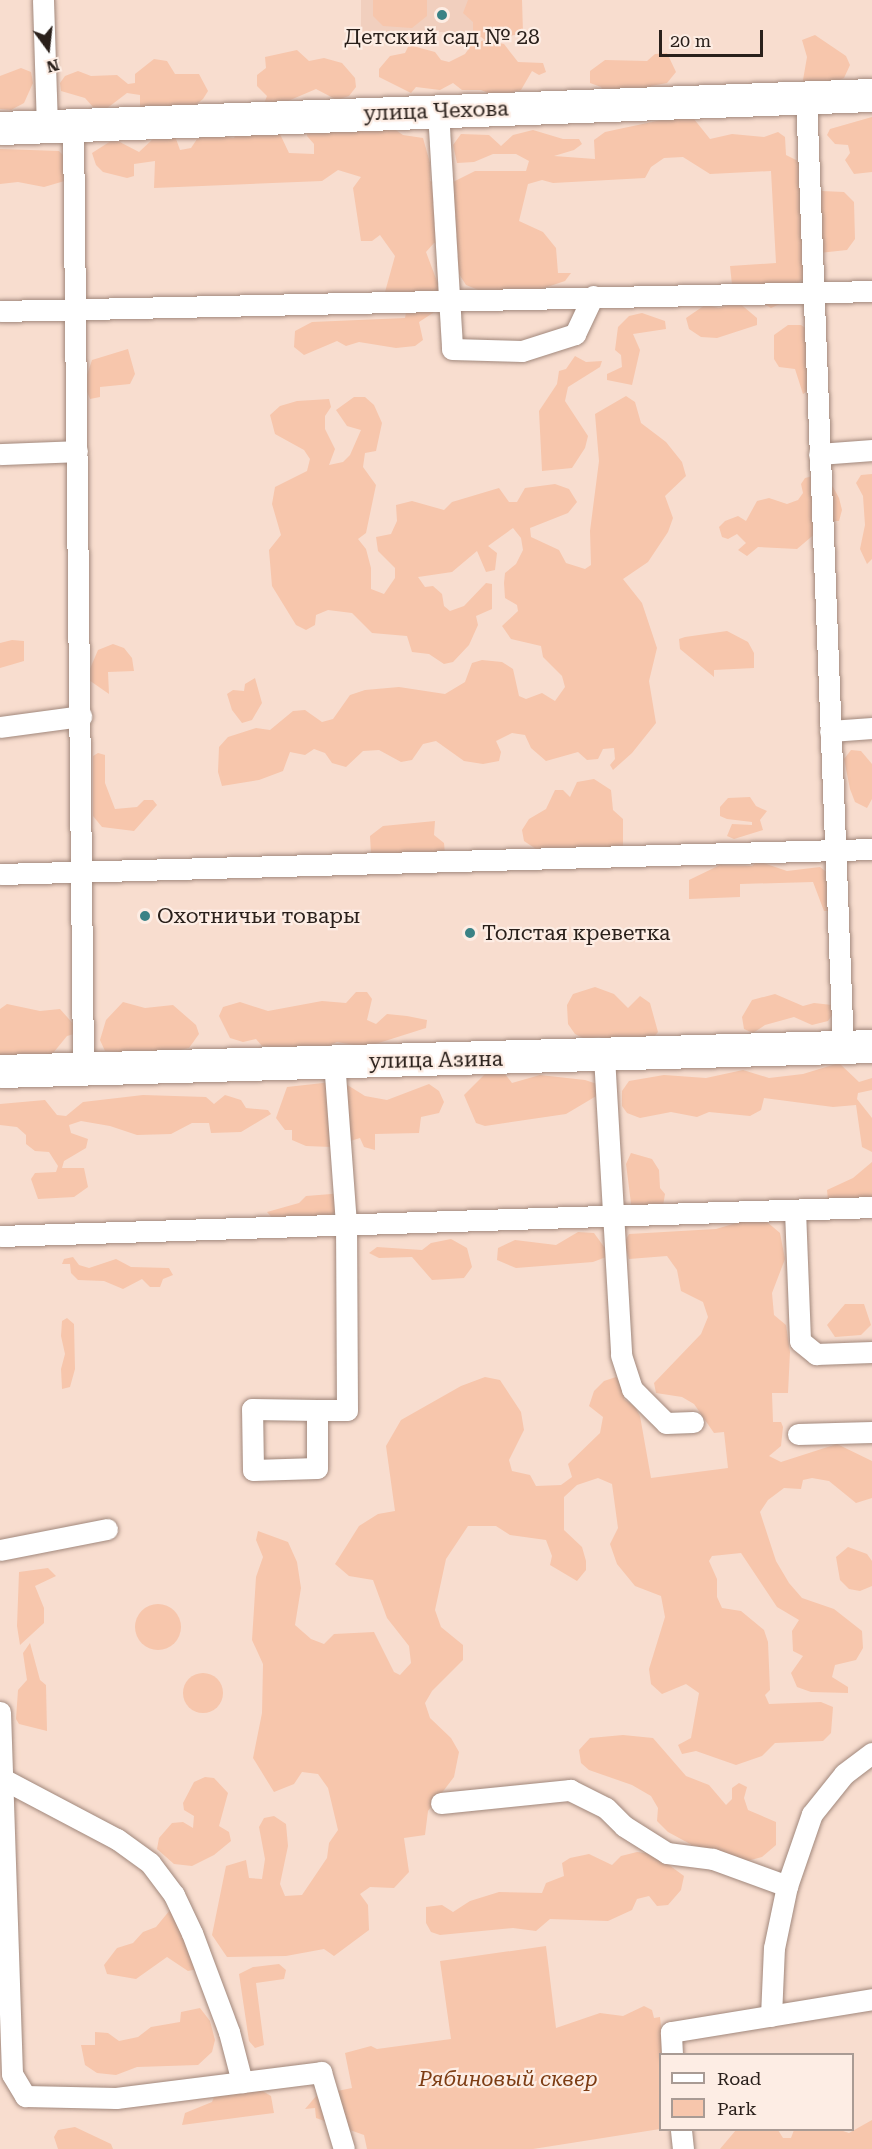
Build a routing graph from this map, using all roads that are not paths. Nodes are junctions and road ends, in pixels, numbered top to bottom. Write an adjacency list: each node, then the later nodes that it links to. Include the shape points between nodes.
1 (43, 0): 5 (lane)
2 (872, 95): 3 (street, улица Чехова)
3 (806, 97): 4 (street, улица Чехова); 7 (lane)
4 (438, 111): 5 (street, улица Чехова); 10 (lane)
5 (60, 125): 6 (street, улица Чехова); 11 (lane)
6 (0, 128)
7 (813, 291): 8 (lane); 9 (lane); 16 (lane)
8 (872, 291)
9 (593, 296): 10 (lane); 10 (lane, via 575,334 522,351 452,349)
10 (450, 300): 11 (lane)
11 (75, 309): 12 (lane); 14 (lane)
12 (0, 311)
13 (872, 450): 16 (lane)
14 (77, 451): 15 (lane); 17 (lane)
15 (0, 454)
16 (819, 454): 20 (lane)
17 (81, 716): 18 (lane); 23 (lane)
18 (0, 726)
19 (872, 728): 20 (lane)
20 (830, 731): 22 (lane)
21 (872, 849): 22 (lane)
22 (835, 851): 23 (lane); 25 (lane)
23 (83, 872): 24 (lane); 28 (lane)
24 (0, 874)
25 (858, 1047): 26 (street, улица Азина)
26 (604, 1056): 27 (street, улица Азина); 32 (lane)
27 (334, 1062): 28 (street, улица Азина); 33 (lane)
28 (83, 1068): 29 (street, улица Азина)
29 (0, 1071)
30 (872, 1207): 31 (lane)
31 (795, 1210): 32 (lane); 35 (lane, via 800,1341 816,1354)
32 (612, 1216): 33 (lane); 37 (lane, via 621,1355 632,1389 666,1423)
33 (346, 1224): 34 (lane); 36 (lane, via 347,1410)
34 (0, 1236)
35 (872, 1352)
36 (317, 1410)
37 (693, 1422)
38 (872, 1432): 39 (lane)
39 (798, 1434)
40 (107, 1529): 41 (lane)
41 (0, 1550)
42 (0, 1712): 44 (lane)
43 (872, 1753): 46 (lane, via 844,1774 812,1814)
44 (3, 1779): 50 (lane, via 117,1839 150,1863 174,1895 192,1934 229,2032); 50 (lane, via 12,2074 25,2096 116,2098)
45 (441, 1803): 46 (lane, via 570,1790 606,1808 624,1826 667,1853 713,1859)
46 (787, 1886): 48 (lane, via 774,1948)
47 (872, 1999): 48 (lane)
48 (771, 2016): 49 (lane, via 671,2032)
49 (672, 2053)
50 (242, 2082): 52 (lane, via 321,2072)
51 (681, 2131): 53 (lane)
52 (344, 2149)
53 (683, 2149)

